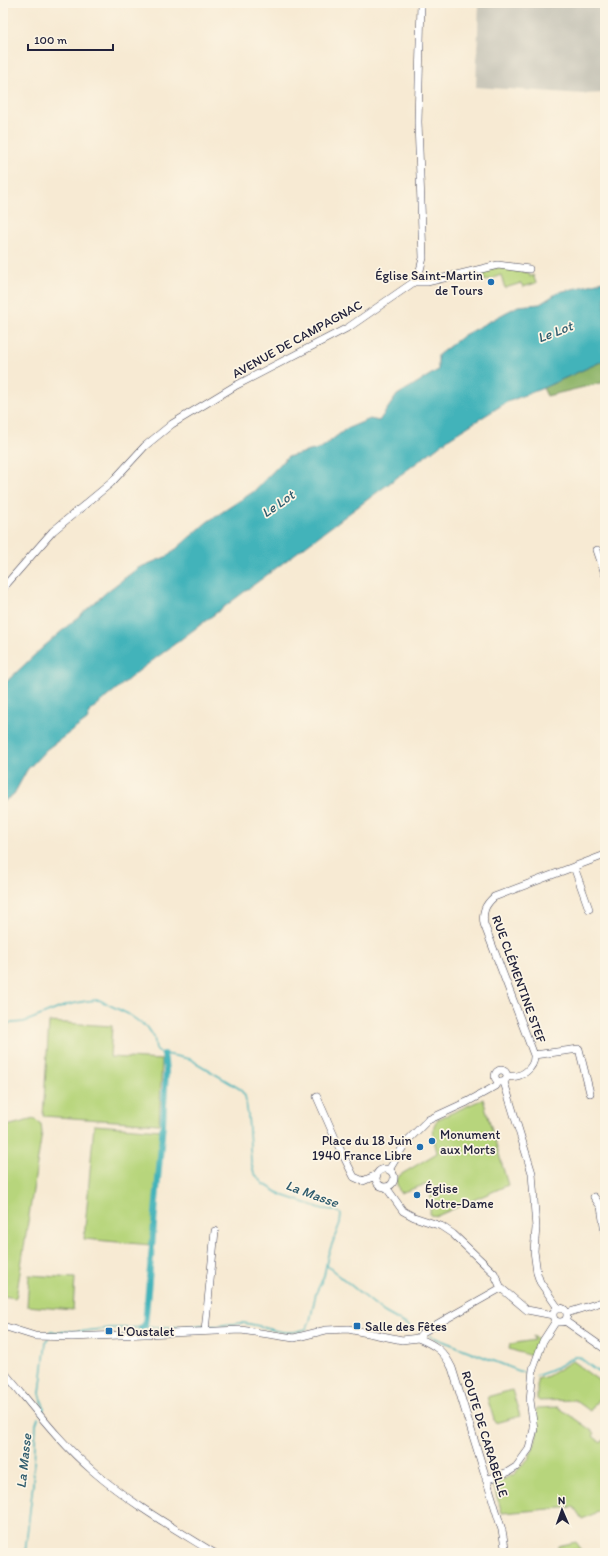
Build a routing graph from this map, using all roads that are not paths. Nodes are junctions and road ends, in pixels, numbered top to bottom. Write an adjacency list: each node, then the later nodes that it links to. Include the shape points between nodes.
1 (421, 3): 3 (street, via 418,122 423,258)
2 (529, 269): 3 (street, via 498,265 427,282)
3 (414, 282): 6 (street, AVENUE DE CAMPAGNAC, via 349,327 235,386 172,424 145,446 111,483 53,531)
4 (597, 550): 5 (street)
5 (605, 574)
6 (3, 588)
7 (605, 855): 8 (street, RUE CLÉMENTINE STEF)
8 (574, 866): 9 (street); 10 (street, RUE CLÉMENTINE STEF, via 494,897 488,902 483,915 484,924)
9 (589, 909)
10 (534, 1055): 11 (street, RUE CLÉMENTINE STEF, via 533,1063 526,1072); 12 (street, via 579,1049)
11 (503, 1080): 14 (street, RUE CLÉMENTINE STEF, via 467,1102 428,1120 406,1142); 22 (street, via 532,1173 537,1273 540,1282)
12 (590, 1093)
13 (317, 1096): 15 (street, via 354,1176 363,1181)
14 (389, 1170): 15 (street, via 385,1169); 16 (street, via 394,1178 392,1184)
15 (377, 1175): 16 (street, via 379,1184)
16 (386, 1187): 20 (street, via 403,1211 454,1234 494,1273)
17 (594, 1197): 19 (street, via 601,1207)
18 (215, 1231): 27 (street)
19 (605, 1233)
20 (501, 1288): 24 (street, via 527,1310); 28 (street, via 423,1332)
21 (605, 1300): 23 (street)
22 (558, 1308): 23 (street, via 565,1309); 24 (street, via 555,1311)
23 (567, 1313): 25 (street)
24 (555, 1318): 25 (street, via 560,1322); 31 (street, via 533,1369 530,1400 534,1429 529,1449 516,1467)
25 (565, 1321): 29 (street)
26 (3, 1326): 27 (street, via 35,1336 72,1337)
27 (205, 1331): 28 (street, via 241,1330 294,1338 326,1330 348,1329 402,1340)
28 (418, 1338): 31 (street, ROUTE DE CARABELLE, via 446,1356 452,1368)
29 (605, 1349)
30 (3, 1370): 32 (street, via 61,1439 91,1470 125,1497)
31 (486, 1480): 33 (street, ROUTE DE CARABELLE, via 502,1530)
32 (214, 1553)
33 (506, 1553)

